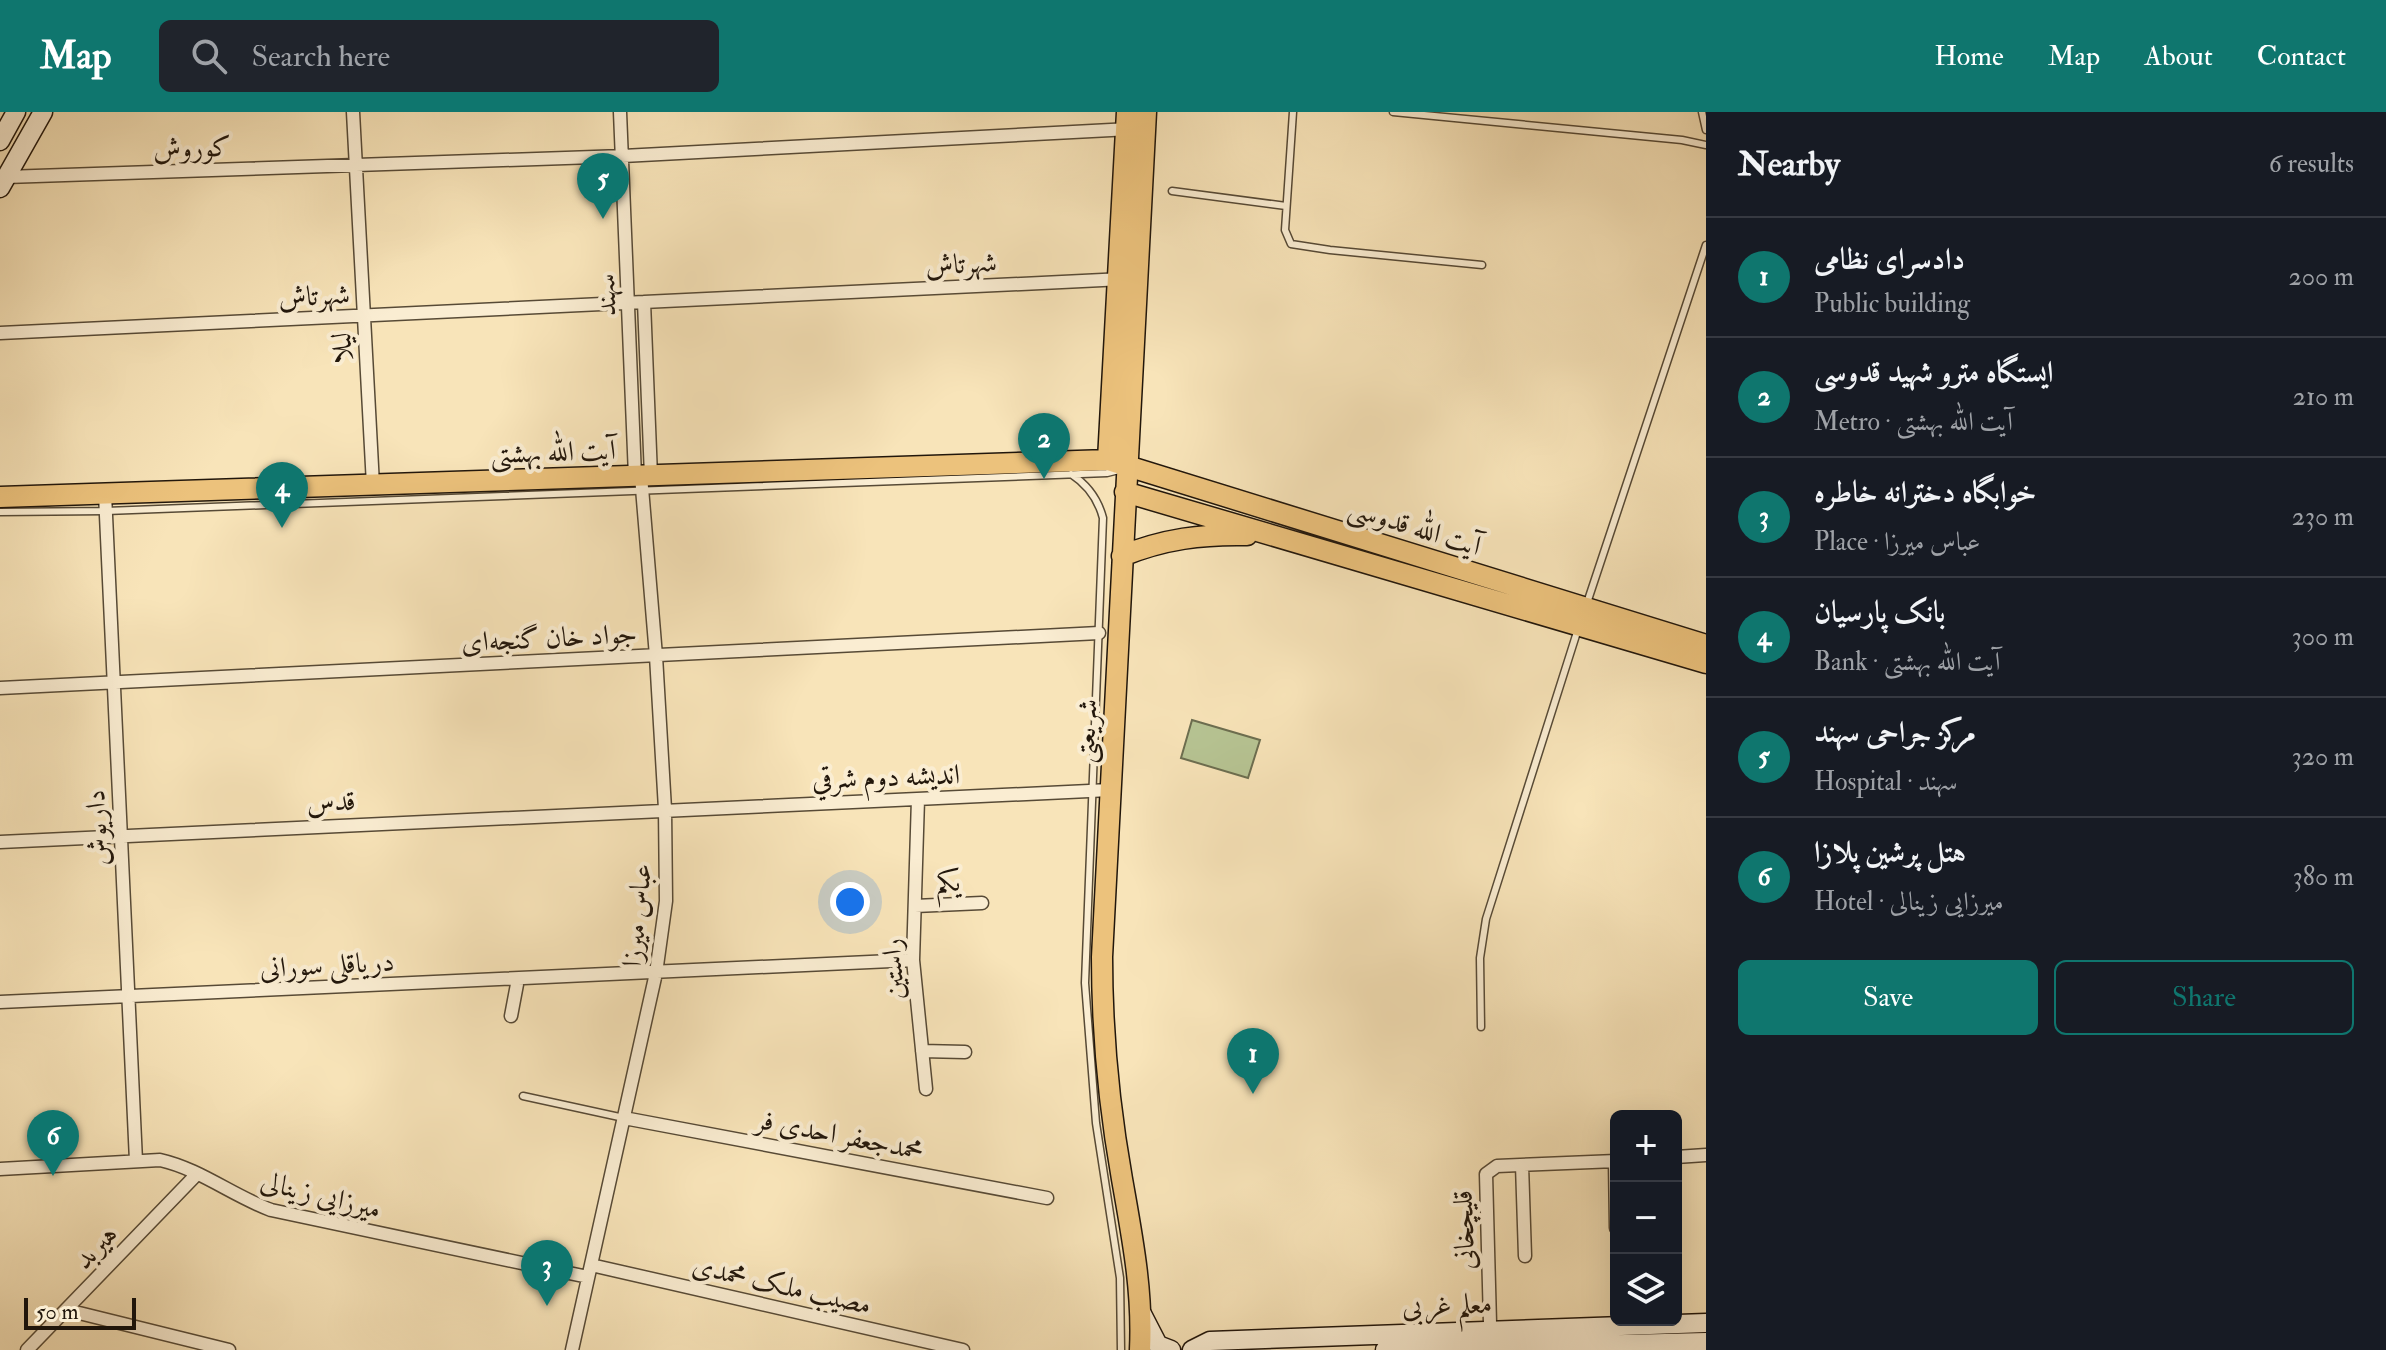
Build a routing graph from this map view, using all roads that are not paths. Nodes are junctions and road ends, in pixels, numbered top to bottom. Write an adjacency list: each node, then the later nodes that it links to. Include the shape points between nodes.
1 (16, 112): 10 (main road)
2 (43, 112): 14 (main road)
3 (353, 112): 13 (street, لیلا)
4 (620, 112): 12 (street, سهند)
5 (1293, 112): 16 (lane)
6 (1393, 112): 11 (lane)
7 (1702, 112): 9 (lane)
8 (1136, 120): 12 (street, کوروش); 19 (main road, شریعتی)
9 (1706, 130)
10 (0, 141)
11 (1706, 145)
12 (623, 156): 13 (street, کوروش); 20 (street, سهند)
13 (356, 166): 14 (street, کوروش); 21 (street, لیلا)
14 (3, 182)
15 (1172, 191): 16 (lane)
16 (1286, 206): 18 (lane, via 1285,230 1291,244)
17 (1706, 245): 33 (lane)
18 (1482, 265)
19 (1127, 279): 20 (street, شهرتاش); 23 (main road, شریعتی)
20 (637, 302): 21 (street, شهرتاش); 25 (street, سهند)
21 (363, 317): 22 (street, شهرتاش); 26 (street, لیلا)
22 (0, 333)
23 (1118, 464): 24 (lane, via 1107,473); 25 (main road, آیت الله بهشتی); 27 (main road, شریعتی); 33 (main road, آیت الله قدوسی)
24 (1071, 474): 25 (lane); 34 (lane, via 1094,495 1103,518)
25 (643, 480): 26 (main road, آیت الله بهشتی); 29 (lane); 36 (street, عباس میرزا)
26 (373, 485): 29 (main road, آیت الله بهشتی)
27 (1125, 492): 31 (main road, آیت الله قدوسی); 32 (main road, شریعتی)
28 (0, 497): 29 (main road, آیت الله بهشتی)
29 (106, 502): 30 (lane); 38 (street, داریوش)
30 (0, 512)
31 (1271, 535): 32 (main road, via 1190,536); 33 (main road, آیت الله قدوسی)
32 (1122, 556): 34 (main road, شریعتی)
33 (1582, 617): 35 (main road, آیت الله قدوسی); 37 (main road, آیت الله قدوسی); 53 (lane, via 1486,919 1480,958)
34 (1109, 633): 36 (street, جواد خان گنجه‌ای); 40 (main road, شریعتی)
35 (1706, 645)
36 (656, 656): 38 (street, جواد خان گنجه‌ای); 42 (street, عباس میرزا)
37 (1706, 663)
38 (114, 682): 39 (street, جواد خان گنجه‌ای); 43 (street, داریوش)
39 (0, 688)
40 (1101, 790): 41 (street, انديشه دوم شرقي); 70 (main road, شریعتی, via 1105,1041); 83 (lane, via 1085,959 1086,1008 1096,1123 1120,1278)
41 (918, 799): 42 (street, انديشه دوم شرقي); 46 (street, راستین)
42 (665, 809): 43 (street, قدس); 48 (street, عباس میرزا, via 666,901)
43 (121, 836): 44 (street, قدس); 50 (street, داریوش)
44 (0, 842)
45 (982, 903): 46 (street, یکم)
46 (915, 906): 47 (street, راستین)
47 (913, 960): 48 (street, دریاقلی سورانی); 54 (street, راستین)
48 (656, 973): 49 (street, دریاقلی سورانی); 58 (street, عباس میرزا)
49 (518, 979): 50 (street, دریاقلی سورانی); 52 (street)
50 (128, 996): 51 (street, دریاقلی سورانی); 61 (street, داریوش)
51 (0, 1002)
52 (511, 1016)
53 (1481, 1027)
54 (922, 1051): 55 (street); 56 (street, راستین)
55 (965, 1052)
56 (926, 1089)
57 (523, 1096): 58 (lane)
58 (624, 1118): 66 (street, محمدجعفر احدی فر); 68 (street, عباس میرزا)
59 (1706, 1155): 60 (street)
60 (1682, 1157)
61 (136, 1161): 64 (street, میرزایی زینالی); 65 (street, میرزایی زینالی, via 160,1160)
62 (1610, 1161): 63 (street, قلیچخانی)
63 (1522, 1165): 67 (street); 71 (street, قلیچخانی, via 1497,1166 1486,1174)
64 (0, 1169)
65 (197, 1174): 68 (street, میرزایی زینالی, via 271,1210); 69 (street, هیربد)
66 (1047, 1198)
67 (1525, 1256)
68 (590, 1271): 81 (street, عباس میرزا); 82 (street, مصیب ملک محمدی)
69 (67, 1310): 79 (street, هیربد); 80 (street)
70 (1141, 1310): 84 (main road, شریعتی); 85 (main road, via 1152,1338)
71 (1490, 1323)
72 (1706, 1323): 75 (main road, معلم غربی)
73 (1622, 1326): 76 (main road, معلم غربی)
74 (1655, 1326): 75 (main road, معلم غربی)
75 (1687, 1333): 76 (main road, معلم غربی); 77 (main road, معلم غربی)
76 (1557, 1336): 78 (main road, معلم غربی); 87 (main road, معلم غربی)
77 (1706, 1342)
78 (1328, 1343): 86 (main road, معلم غربی, via 1210,1341)
79 (27, 1350)
80 (229, 1350)
81 (572, 1350)
82 (963, 1350)
83 (1121, 1350)
84 (1140, 1350)
85 (1171, 1350)
86 (1192, 1350)
87 (1385, 1350)

